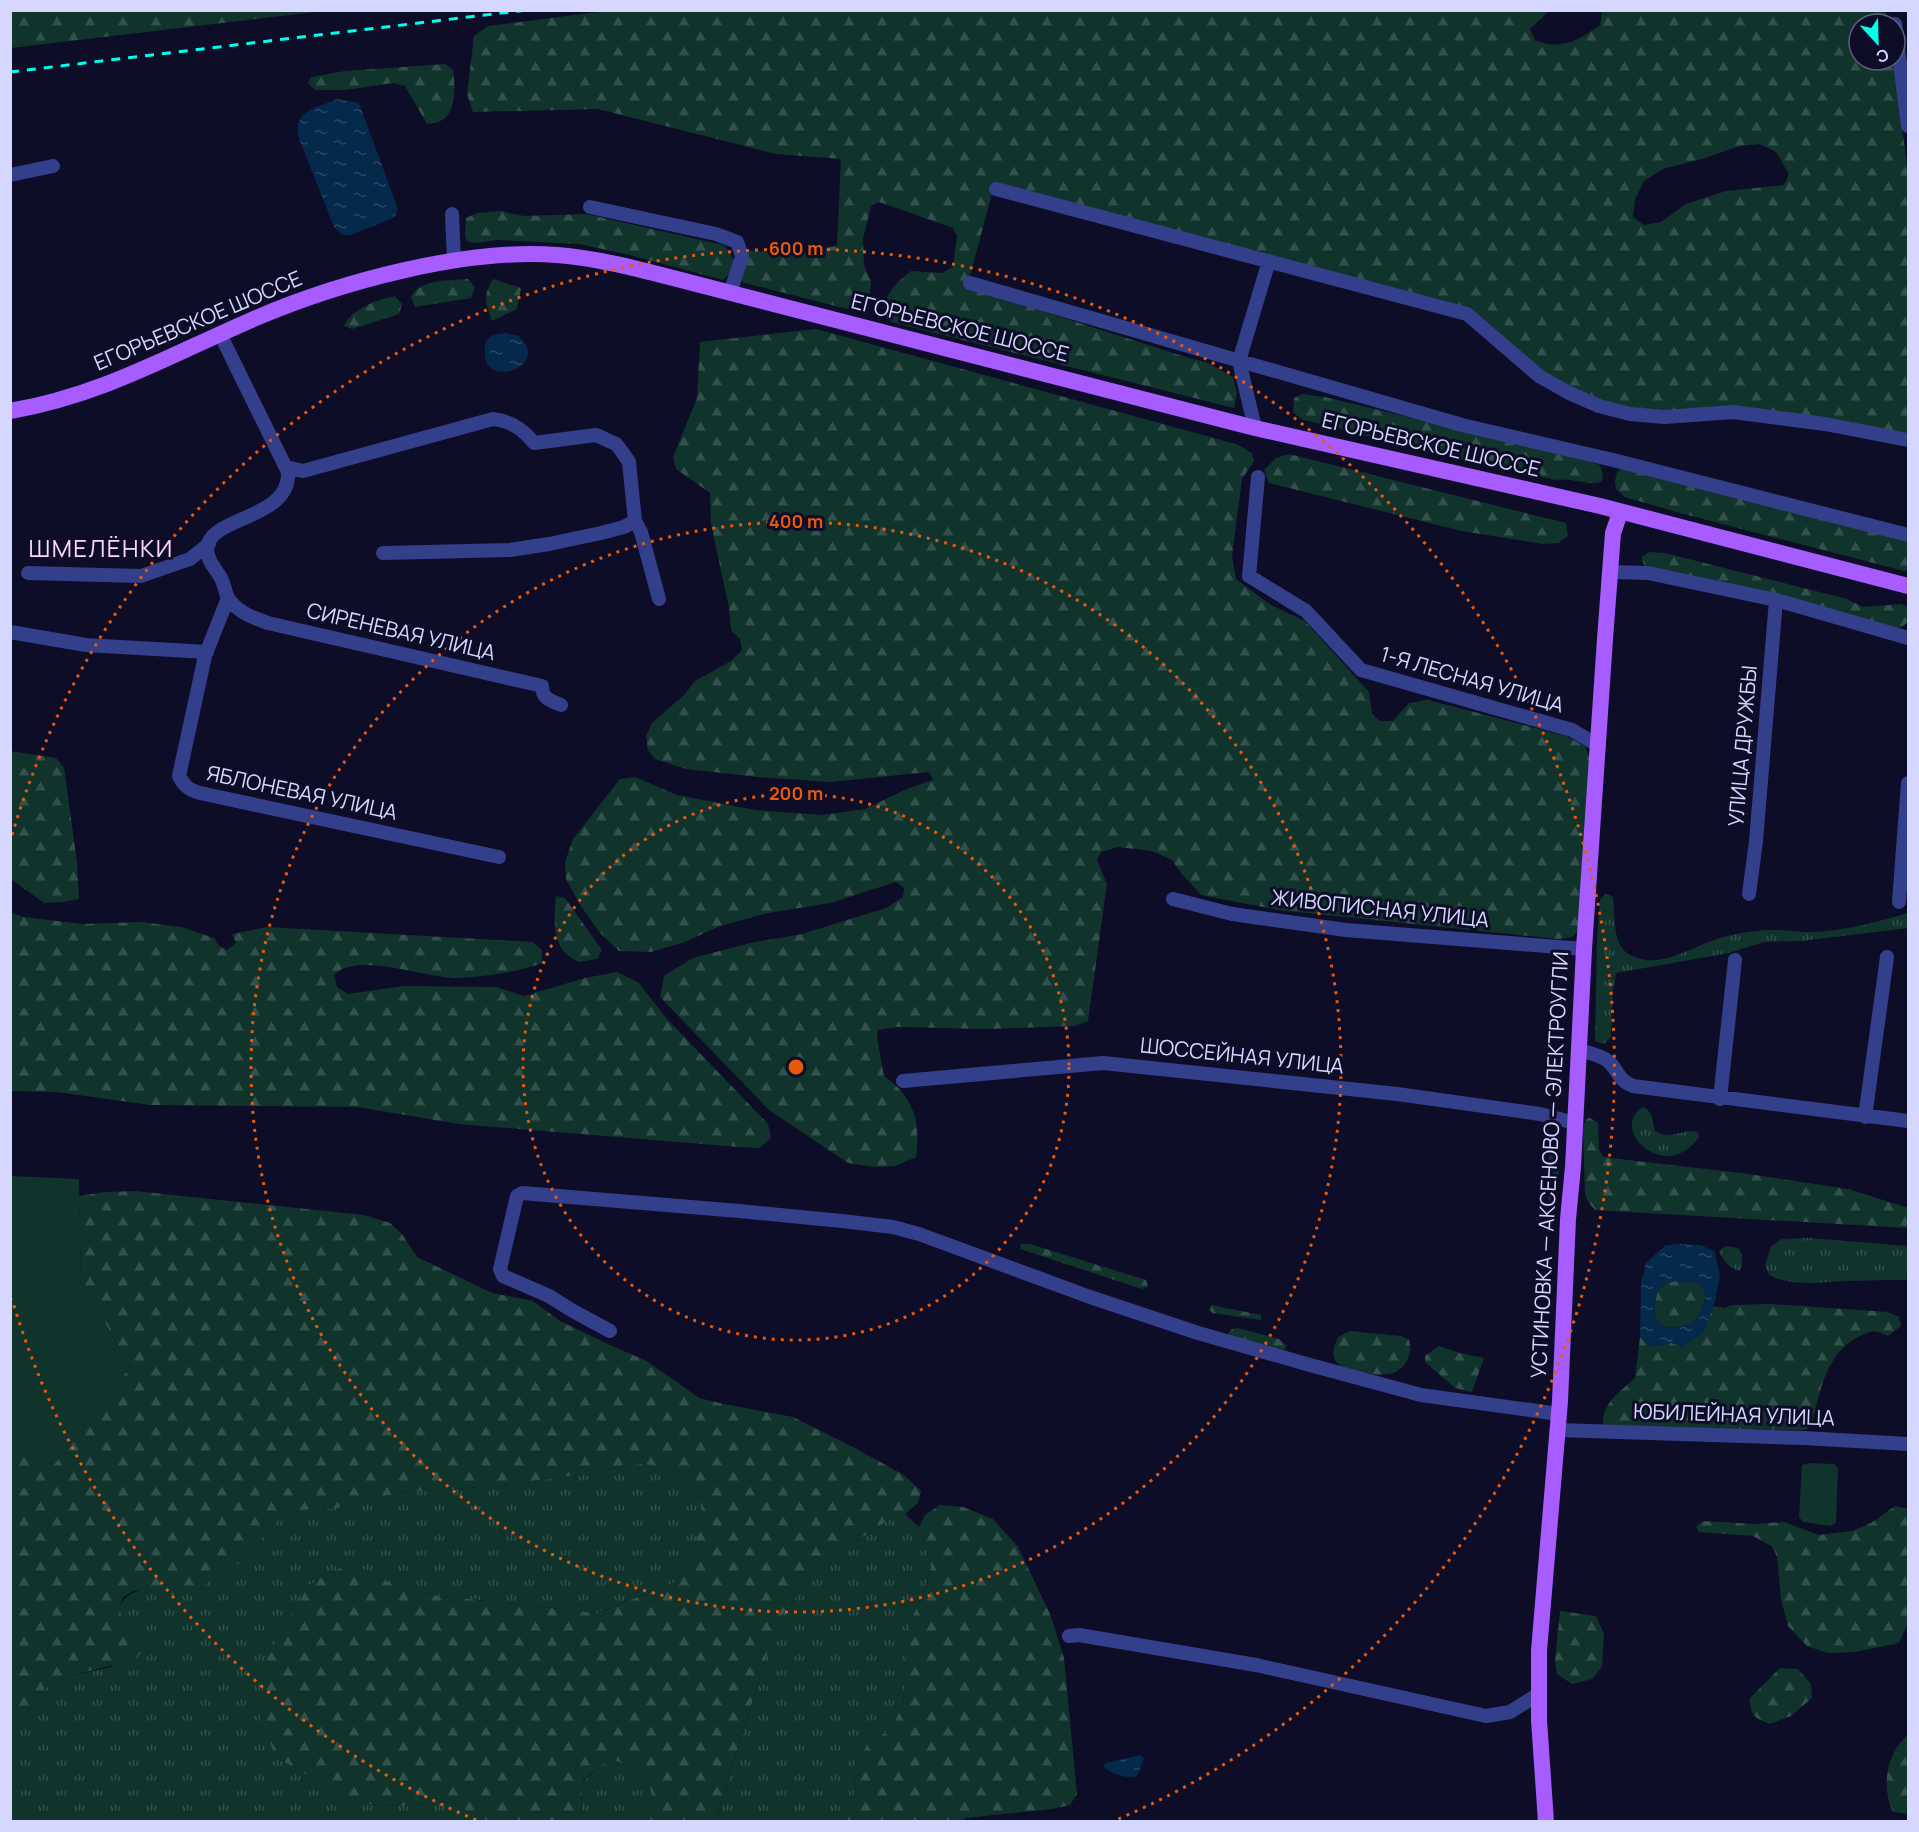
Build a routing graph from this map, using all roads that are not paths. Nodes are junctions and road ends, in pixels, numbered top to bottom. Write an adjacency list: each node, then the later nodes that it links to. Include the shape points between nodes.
1 (1901, 72): 2 (street)
2 (1908, 126)
3 (53, 166): 4 (street)
4 (10, 175)
5 (996, 189): 9 (street)
6 (590, 207): 11 (street, via 716,234 736,242 742,256)
7 (452, 214): 8 (street)
8 (454, 261): 11 (main road, ЕГОРЬЕВСКОЕ ШОССЕ, via 526,253 559,255 609,263); 12 (main road, ЕГОРЬЕВСКОЕ ШОССЕ, via 309,297)
9 (1269, 261): 13 (street); 16 (street, via 1467,314 1539,376 1599,406 1665,417 1733,412)
10 (970, 283): 13 (street)
11 (730, 293): 15 (main road, ЕГОРЬЕВСКОЕ ШОССЕ)
12 (220, 334): 14 (main road, ЕГОРЬЕВСКОЕ ШОССЕ, via 110,384); 17 (street)
13 (1239, 361): 15 (street); 21 (street, via 1462,425)
14 (10, 411)
15 (1255, 428): 19 (main road, ЕГОРЬЕВСКОЕ ШОССЕ)
16 (1908, 440)
17 (286, 467): 20 (street, via 303,471 493,419 516,425 534,442 596,435 616,444 629,462); 22 (street, via 289,481 270,507 217,532)
18 (1258, 477): 34 (street, 1-Я ЛЕСНАЯ УЛИЦА, via 1249,576 1306,611 1361,670 1572,730)
19 (1620, 513): 24 (main road, УСТИНОВКА — АКСЕНОВО — ЭЛЕКТРОУГЛИ, via 1613,533); 26 (main road, ЕГОРЬЕВСКОЕ ШОССЕ)
20 (635, 521): 23 (street, via 600,533 510,550); 28 (street)
21 (1908, 535)
22 (209, 544): 25 (street, via 190,559 141,576); 27 (street, via 209,557)
23 (383, 553)
24 (1611, 572): 29 (street, via 1648,573); 34 (main road, УСТИНОВКА — АКСЕНОВО — ЭЛЕКТРОУГЛИ)
25 (27, 573)
26 (1908, 586)
27 (228, 598): 32 (street, ЯБЛОНЕВАЯ УЛИЦА); 33 (street, СИРЕНЕВАЯ УЛИЦА, via 252,618 268,623 542,686 546,698)
28 (659, 599)
29 (1776, 600): 31 (street); 37 (street, УЛИЦА ДРУЖБЫ)
30 (10, 632): 32 (street, via 86,645)
31 (1905, 633)
32 (207, 652): 36 (street, ЯБЛОНЕВАЯ УЛИЦА, via 179,776 190,790)
33 (561, 705)
34 (1599, 746): 40 (main road, УСТИНОВКА — АКСЕНОВО — ЭЛЕКТРОУГЛИ)
35 (1908, 783): 39 (street)
36 (499, 857)
37 (1749, 894)
38 (1173, 899): 40 (street, ЖИВОПИСНАЯ УЛИЦА, via 1232,914 1346,930)
39 (1899, 902)
40 (1584, 949): 43 (main road, УСТИНОВКА — АКСЕНОВО — ЭЛЕКТРОУГЛИ)
41 (1887, 957): 46 (street)
42 (1735, 960): 45 (street)
43 (1580, 1050): 45 (street, via 1610,1063 1623,1082 1632,1086); 48 (main road, УСТИНОВКА — АКСЕНОВО — ЭЛЕКТРОУГЛИ)
44 (903, 1081): 48 (street, ШОССЕЙНАЯ УЛИЦА, via 1103,1063 1396,1094 1540,1114)
45 (1720, 1099): 46 (street)
46 (1866, 1117): 47 (street)
47 (1908, 1121)
48 (1575, 1123): 50 (main road, УСТИНОВКА — АКСЕНОВО — ЭЛЕКТРОУГЛИ)
49 (610, 1331): 50 (street, ЮБИЛЕЙНАЯ УЛИЦА, via 549,1296 503,1276 500,1269 517,1196 522,1193 893,1227 1198,1333 1421,1395)
50 (1558, 1422): 51 (street, ЮБИЛЕЙНАЯ УЛИЦА); 53 (main road, УСТИНОВКА — АКСЕНОВО — ЭЛЕКТРОУГЛИ)
51 (1908, 1444)
52 (1069, 1636): 53 (street, via 1256,1665 1486,1716 1510,1712)
53 (1539, 1694): 54 (main road, УСТИНОВКА — АКСЕНОВО — ЭЛЕКТРОУГЛИ)
54 (1546, 1821)

